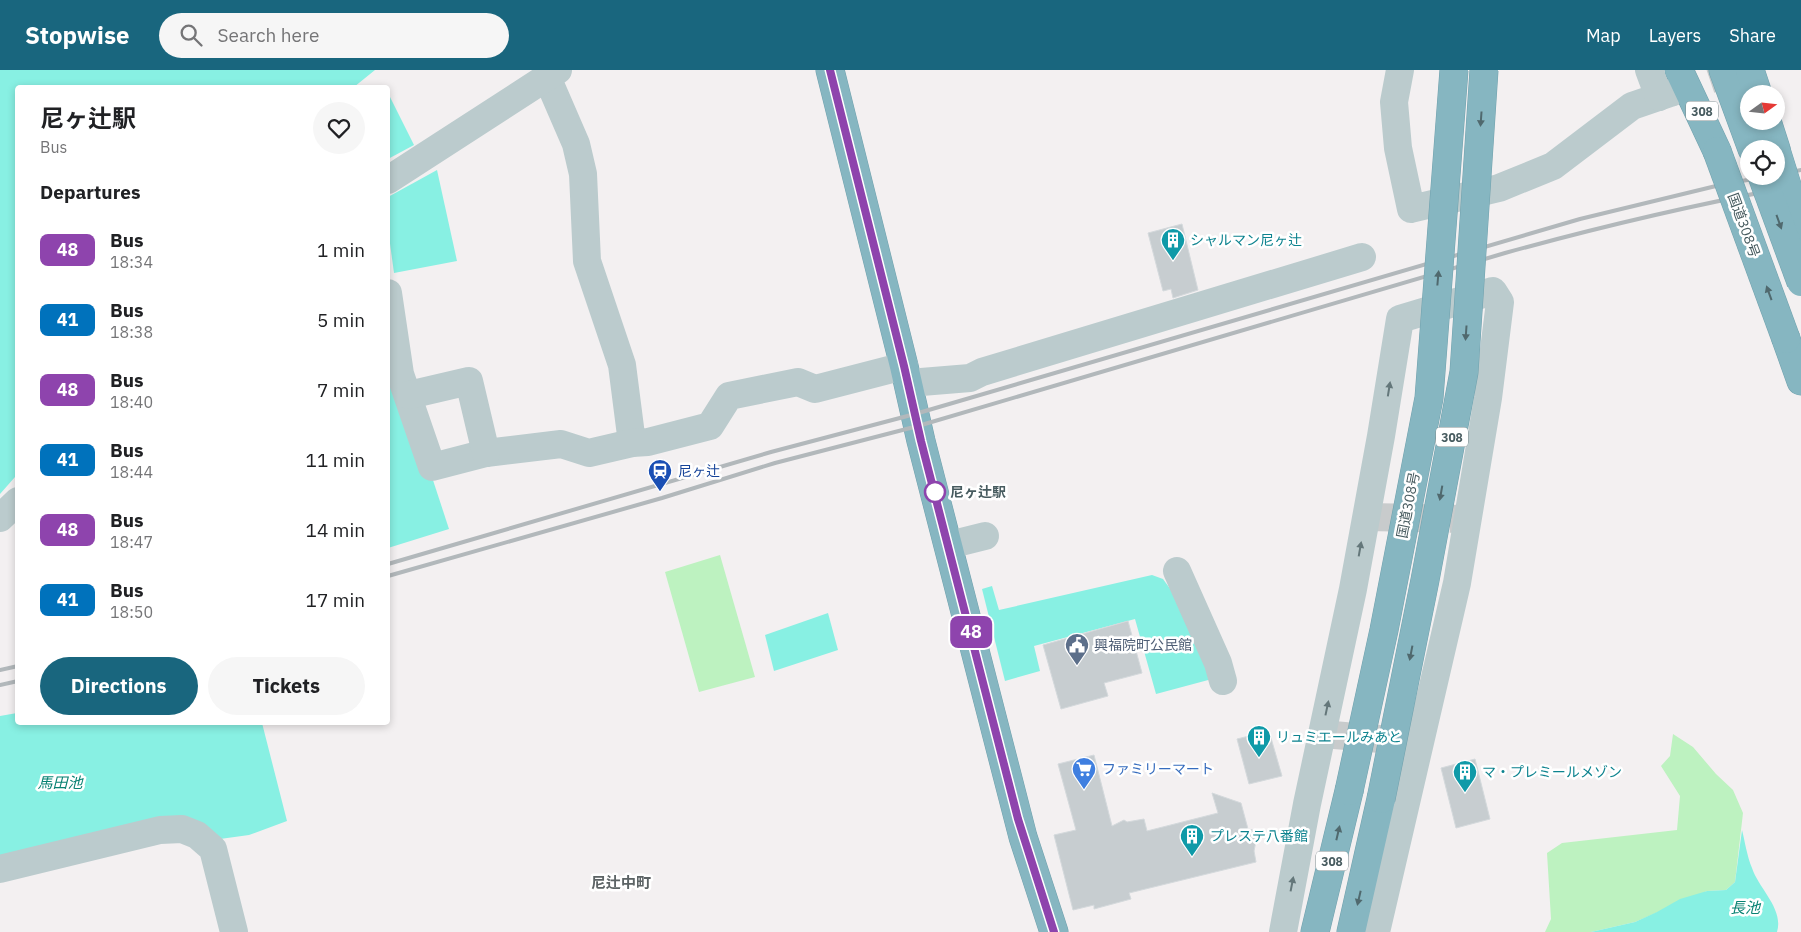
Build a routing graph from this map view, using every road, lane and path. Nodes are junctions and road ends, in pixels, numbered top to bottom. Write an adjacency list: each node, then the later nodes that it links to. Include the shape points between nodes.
1 (830, 70): 21 (highway)
2 (1400, 70): 11 (street, via 1394,102 1398,148 1411,209 1499,188 1553,166 1632,106)
3 (1454, 70): 36 (highway, 国道308号 / 308, one-way to 3, bridge, via 1384,630 1429,398)
4 (1484, 70): 37 (highway, 308, one-way to 37, bridge, via 1464,372 1381,799)
5 (1649, 70): 11 (street)
6 (1687, 70): 13 (highway, 国道308号 / 308)
7 (1723, 70): 12 (highway, 308)
8 (1750, 70): 10 (highway)
9 (552, 74): 14 (street); 24 (street, via 583,174 588,261 622,365)
10 (1755, 85)
11 (1669, 87): 13 (highway)
12 (1764, 140)
13 (1717, 151): 22 (highway, 国道308号 / 308, one-way to 13, bridge)
14 (390, 179)
15 (1765, 185): 19 (highway, one-way to 19, bridge)
16 (1783, 185): 17 (highway, bridge)
17 (1801, 230)
18 (1362, 257): 21 (street, via 970,378)
19 (1801, 282)
20 (390, 306): 23 (street, via 400,374)
21 (906, 374): 24 (street, via 816,389 798,382 729,396 710,426); 29 (highway)
22 (1801, 381)
23 (409, 395): 25 (street, via 432,467); 25 (street, via 469,381)
24 (632, 443): 25 (street, via 589,453 561,444)
25 (486, 453)
26 (15, 505): 27 (street)
27 (0, 518)
28 (985, 536): 29 (street)
29 (949, 545): 34 (highway, via 1023,837)
30 (1177, 571): 31 (street)
31 (1223, 681)
32 (0, 869): 33 (street, via 160,830 182,829 197,835 213,849)
33 (234, 932)
34 (1054, 932)
35 (1283, 932): 38 (street, one-way to 38, via 1353,589 1400,319 1493,291 1500,302 1488,398 1457,583)
36 (1315, 932)
37 (1351, 932)
38 (1376, 932)

